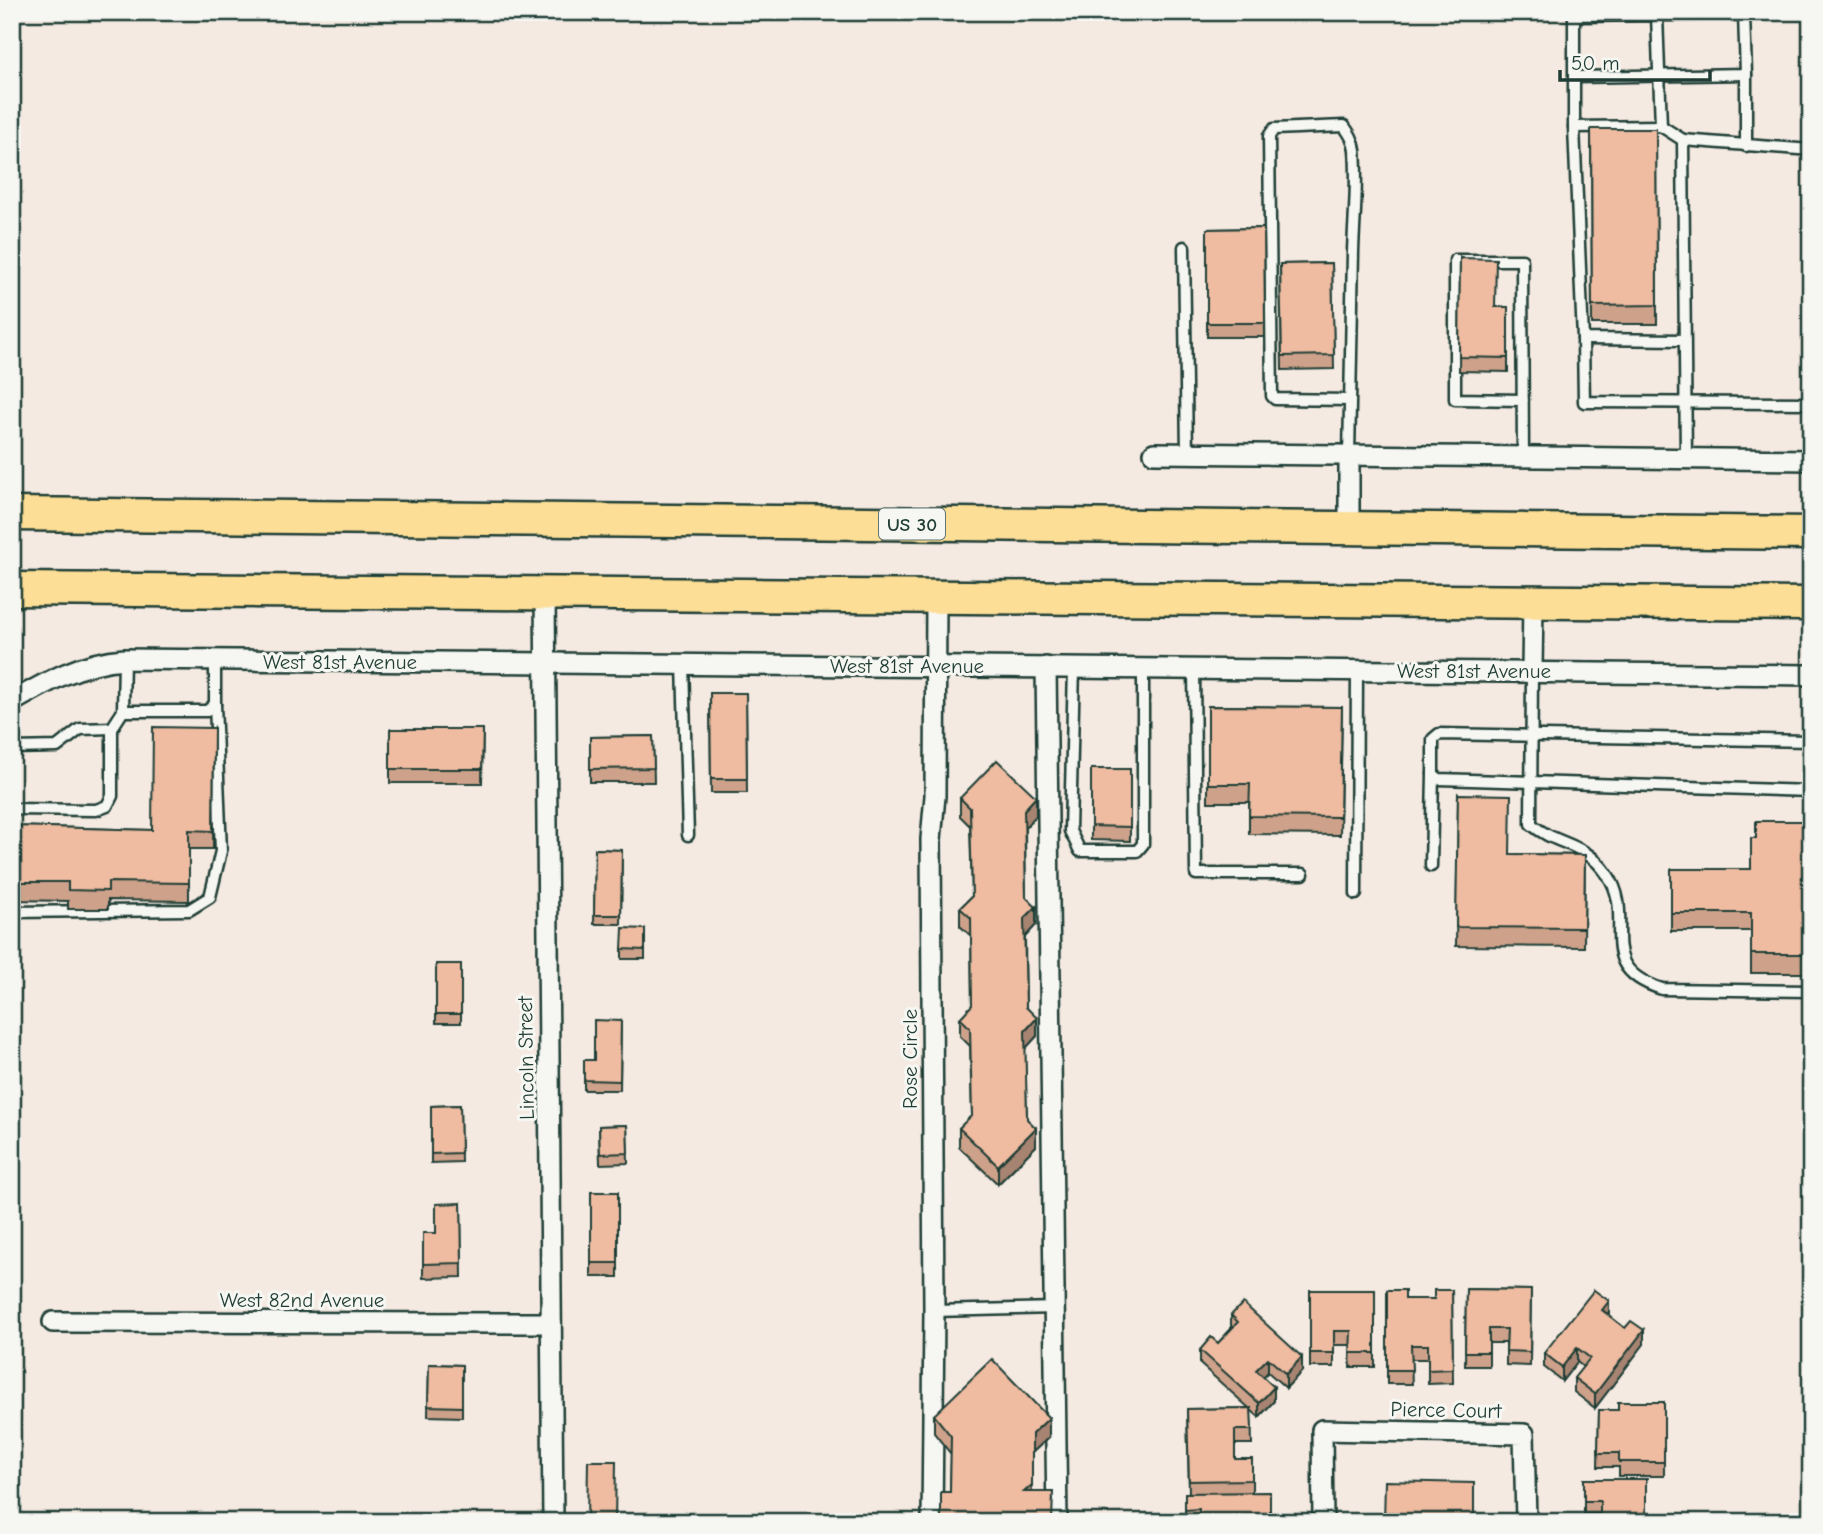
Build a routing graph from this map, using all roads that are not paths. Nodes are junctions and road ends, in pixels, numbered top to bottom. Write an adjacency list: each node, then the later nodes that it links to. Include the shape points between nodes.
1 (1657, 15): 2 (lane, via 1744,14); 3 (lane); 4 (lane, via 1574,16)
2 (1746, 74): 3 (lane); 8 (lane)
3 (1659, 76): 4 (lane); 5 (lane)
4 (1575, 77): 6 (lane)
5 (1661, 126): 6 (lane); 7 (lane)
6 (1574, 127): 11 (lane)
7 (1683, 141): 8 (lane); 12 (lane)
8 (1746, 146): 9 (lane)
9 (1811, 150)
10 (1184, 247): 18 (lane)
11 (1583, 339): 12 (lane); 15 (lane, via 1584,402)
12 (1685, 340): 15 (lane)
13 (1350, 400): 13 (lane, via 1272,396 1269,136 1274,129 1344,126 1352,136); 19 (lane)
14 (1522, 400): 14 (lane, via 1522,260 1455,260 1455,399); 20 (lane)
15 (1685, 402): 16 (lane); 21 (lane)
16 (1811, 403)
17 (1154, 453): 18 (street)
18 (1188, 454): 19 (street)
19 (1349, 456): 20 (street); 24 (street)
20 (1522, 458): 21 (street)
21 (1686, 460): 22 (street)
22 (1811, 460)
23 (12, 514): 24 (main road, US 30)
24 (1349, 528): 25 (main road, US 30)
25 (1811, 533)
26 (12, 589): 27 (main road)
27 (545, 593): 28 (main road); 33 (street, Lincoln Street)
28 (936, 597): 29 (main road); 35 (street, Rose Circle)
29 (1533, 602): 30 (main road); 41 (street)
30 (1811, 604)
31 (124, 659): 32 (street, West 81st Avenue); 43 (street, West 81st Avenue, via 69,671); 45 (lane)
32 (215, 660): 33 (street, West 81st Avenue); 44 (lane)
33 (544, 663): 34 (street, West 81st Avenue); 63 (street, Lincoln Street)
34 (683, 664): 35 (street, West 81st Avenue); 54 (lane)
35 (935, 666): 36 (street, West 81st Avenue); 61 (street, Rose Circle, via 931,839)
36 (1046, 667): 37 (street, West 81st Avenue); 60 (street)
37 (1074, 667): 38 (street, West 81st Avenue); 38 (lane, via 1070,831 1080,851 1137,851 1143,844)
38 (1143, 668): 39 (street, West 81st Avenue)
39 (1194, 668): 40 (street, West 81st Avenue); 56 (lane, via 1196,874)
40 (1357, 670): 41 (street, West 81st Avenue); 57 (lane)
41 (1532, 670): 42 (street, West 81st Avenue); 47 (lane)
42 (1811, 675)
43 (12, 702)
44 (215, 704): 45 (lane, via 207,711); 58 (lane, via 221,851 210,897 189,910)
45 (122, 711): 46 (lane)
46 (112, 728): 49 (lane, via 80,729 57,747); 53 (lane, via 113,796 107,806 96,810)
47 (1532, 734): 48 (lane); 50 (lane, via 1439,734 1433,739); 51 (lane)
48 (1811, 741)
49 (12, 748)
50 (1433, 774): 51 (lane, via 1439,779); 55 (lane)
51 (1531, 781): 52 (lane); 59 (lane, via 1531,824 1543,834 1579,847 1609,877 1617,893 1618,955 1644,984 1662,989)
52 (1811, 791)
53 (12, 809)
54 (688, 835)
55 (1432, 866)
56 (1303, 874)
57 (1356, 894)
58 (12, 912)
59 (1811, 991)
60 (1054, 1308): 61 (lane); 66 (street)
61 (934, 1311): 65 (street, Rose Circle)
62 (53, 1322): 63 (street, West 82nd Avenue)
63 (551, 1323): 64 (street, Lincoln Street)
64 (553, 1522)
65 (932, 1522)
66 (1057, 1522)
67 (1323, 1522): 68 (street, Pierce Court, via 1322,1430 1524,1434)
68 (1526, 1522)

